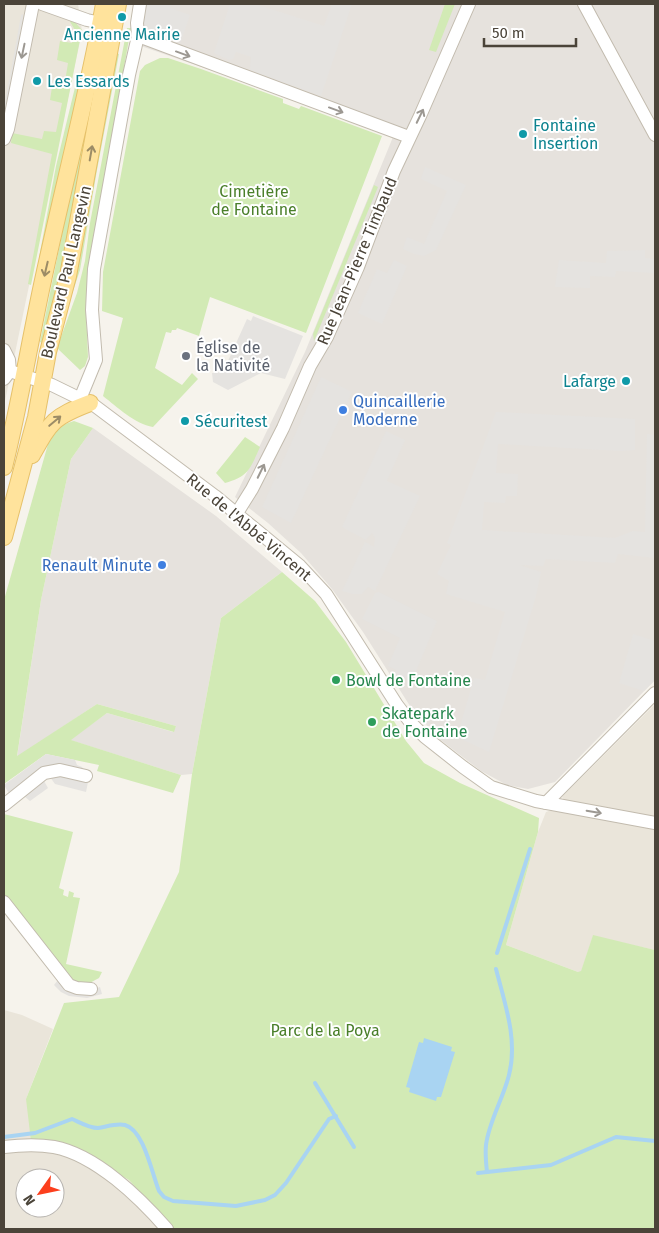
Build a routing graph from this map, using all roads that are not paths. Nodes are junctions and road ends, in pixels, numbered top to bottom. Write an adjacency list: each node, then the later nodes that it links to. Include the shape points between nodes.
1 (33, 4): 12 (street, one-way to 12)
2 (42, 4): 8 (street)
3 (104, 4): 8 (main road, Boulevard Paul Langevin)
4 (118, 4): 15 (main road, Boulevard Paul Langevin, one-way to 4, via 68,276)
5 (140, 4): 9 (street, Boulevard Paul Langevin)
6 (469, 4): 11 (street, Rue Jean-Pierre Timbaud, one-way to 6)
7 (584, 4): 10 (street)
8 (101, 23): 14 (main road, Boulevard Paul Langevin, one-way to 14, via 42,284)
9 (138, 36): 11 (street, one-way to 11); 16 (street, Boulevard Paul Langevin, via 94,269 92,310 96,360)
10 (655, 135)
11 (409, 137): 19 (street, Rue Jean-Pierre Timbaud, one-way to 11, via 327,336)
12 (4, 138)
13 (4, 350): 14 (street)
14 (13, 375): 15 (street, Rue de l'Abbé Vincent); 17 (main road, Boulevard Paul Langevin)
15 (42, 382): 16 (street, Rue de l'Abbé Vincent); 18 (main road, Boulevard Paul Langevin)
16 (85, 401): 18 (main road, one-way to 16, via 54,420); 19 (street, Rue de l'Abbé Vincent)
17 (4, 467)
18 (20, 477): 20 (main road, Boulevard Paul Langevin)
19 (237, 513): 23 (street, Rue de l'Abbé Vincent, via 300,566 326,594 397,705 425,737 492,787)
20 (4, 537)
21 (655, 693): 23 (street)
22 (86, 776): 24 (street, via 60,770 44,773)
23 (546, 803): 25 (street, Rue de l'Abbé Vincent, one-way to 25)
24 (4, 805)
25 (655, 823)
26 (4, 902): 27 (street, via 69,985)
27 (91, 988)
28 (4, 1147): 29 (street, via 39,1145 68,1151 121,1183 136,1196)
29 (159, 1226)

